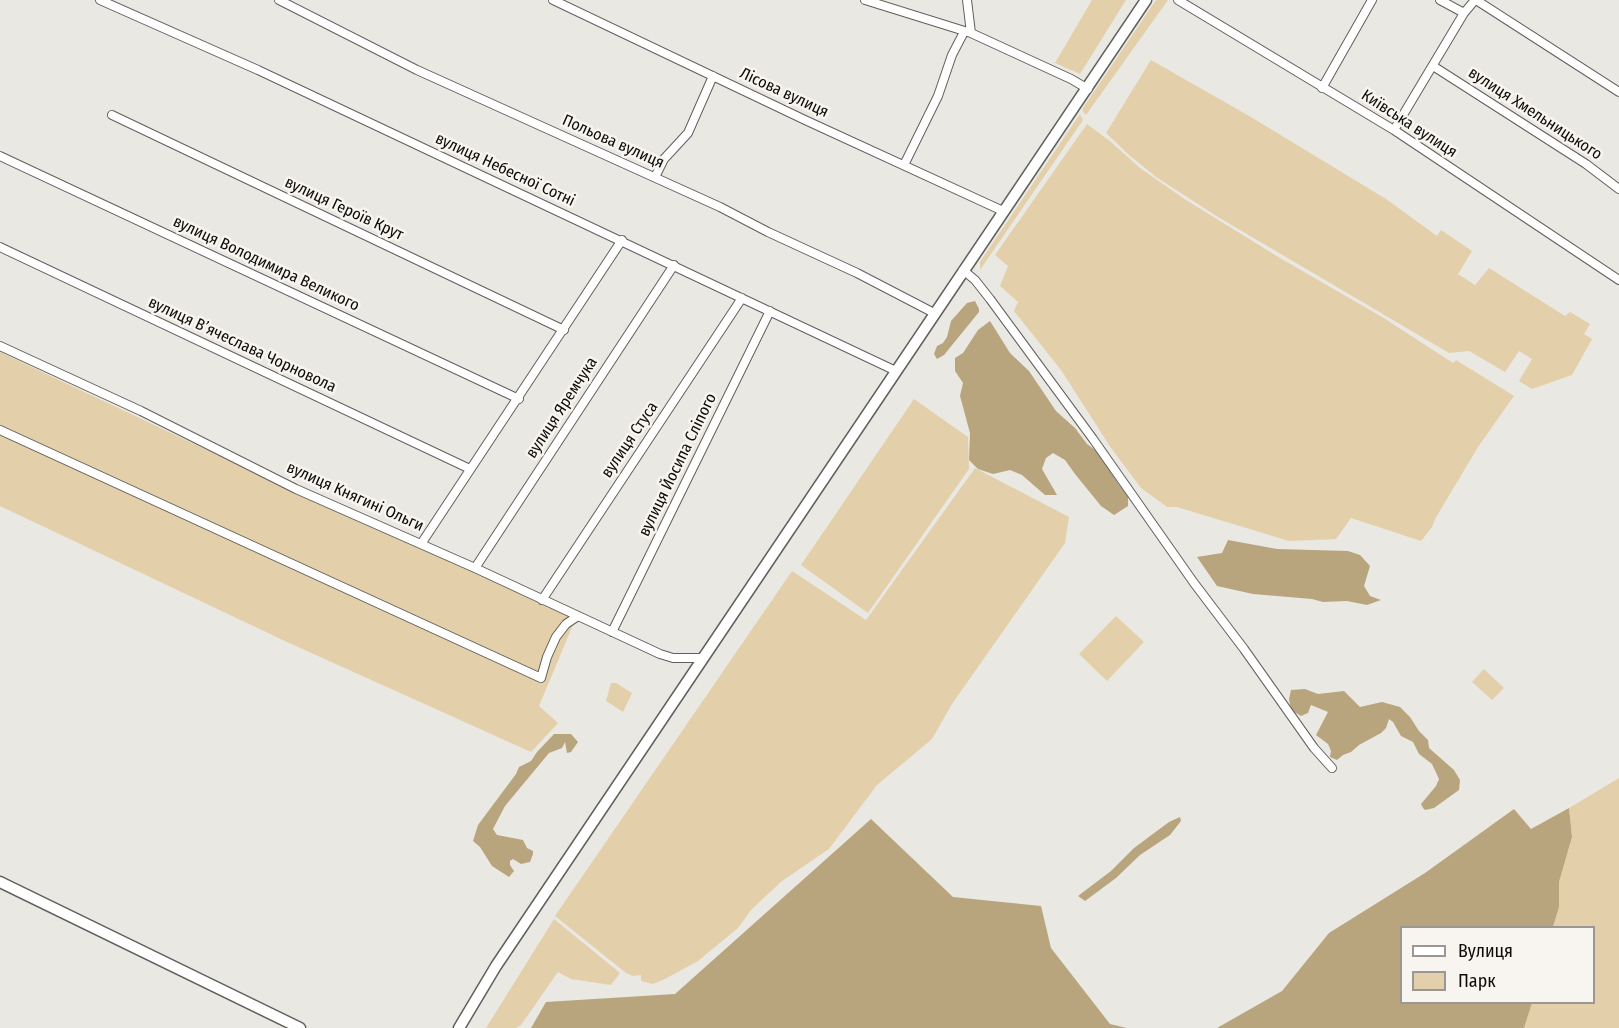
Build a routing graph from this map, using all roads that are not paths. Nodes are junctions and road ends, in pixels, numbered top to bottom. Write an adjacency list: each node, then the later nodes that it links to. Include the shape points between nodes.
1 (100, 0): 25 (street, вулиця Небесної Сотні)
2 (279, 0): 22 (street, Польова вулиця, via 417,70)
3 (553, 0): 14 (street, Лісова вулиця)
4 (865, 0): 12 (street)
5 (967, 0): 12 (street)
6 (1146, 0): 16 (main road)
7 (1178, 0): 15 (street, Київська вулиця)
8 (1372, 0): 15 (street)
9 (1440, 0): 11 (street)
10 (1475, 0): 11 (street); 17 (street)
11 (1464, 13): 13 (street)
12 (968, 33): 16 (street); 21 (street, via 952,55 938,96)
13 (1433, 66): 19 (street); 23 (street, вулиця Хмельницького)
14 (713, 76): 21 (street, Лісова вулиця); 22 (street, via 688,133 664,159)
15 (1322, 88): 19 (street, Київська вулиця)
16 (1088, 89): 24 (main road)
17 (1619, 92)
18 (112, 115): 33 (street, вулиця Героїв Крут)
19 (1394, 130): 29 (street, Київська вулиця)
20 (0, 156): 36 (street, вулиця Володимира Великого)
21 (904, 165): 24 (street, Лісова вулиця)
22 (656, 177): 32 (street, Польова вулиця)
23 (1619, 189)
24 (1003, 211): 28 (main road)
25 (622, 240): 27 (street, вулиця Небесної Сотні); 33 (street)
26 (0, 247): 38 (street, вулиця Вʼячеслава Чорновола)
27 (674, 265): 30 (street, вулиця Небесної Сотні); 40 (street, вулиця Яремчука)
28 (963, 270): 32 (main road); 45 (street, via 990,299)
29 (1619, 280)
30 (742, 298): 31 (street, вулиця Небесної Сотні); 41 (street, вулиця Стуса)
31 (770, 311): 35 (street, вулиця Небесної Сотні); 43 (street, вулиця Йосипа Сліпого)
32 (934, 313): 35 (main road)
33 (564, 330): 36 (street)
34 (0, 346): 39 (street, вулиця Княгині Ольги, via 296,489)
35 (896, 371): 44 (main road)
36 (519, 399): 38 (street)
37 (0, 430): 42 (street, via 541,678 556,637)
38 (471, 469): 39 (street)
39 (421, 544): 40 (street, вулиця Княгині Ольги)
40 (475, 568): 41 (street, вулиця Княгині Ольги)
41 (542, 600): 42 (street, вулиця Княгині Ольги)
42 (578, 616): 43 (street, вулиця Княгині Ольги)
43 (612, 632): 44 (street, вулиця Княгині Ольги, via 673,658)
44 (703, 658): 48 (main road, via 496,966)
45 (1332, 768)
46 (0, 882): 47 (main road)
47 (300, 1028)
48 (459, 1028)

